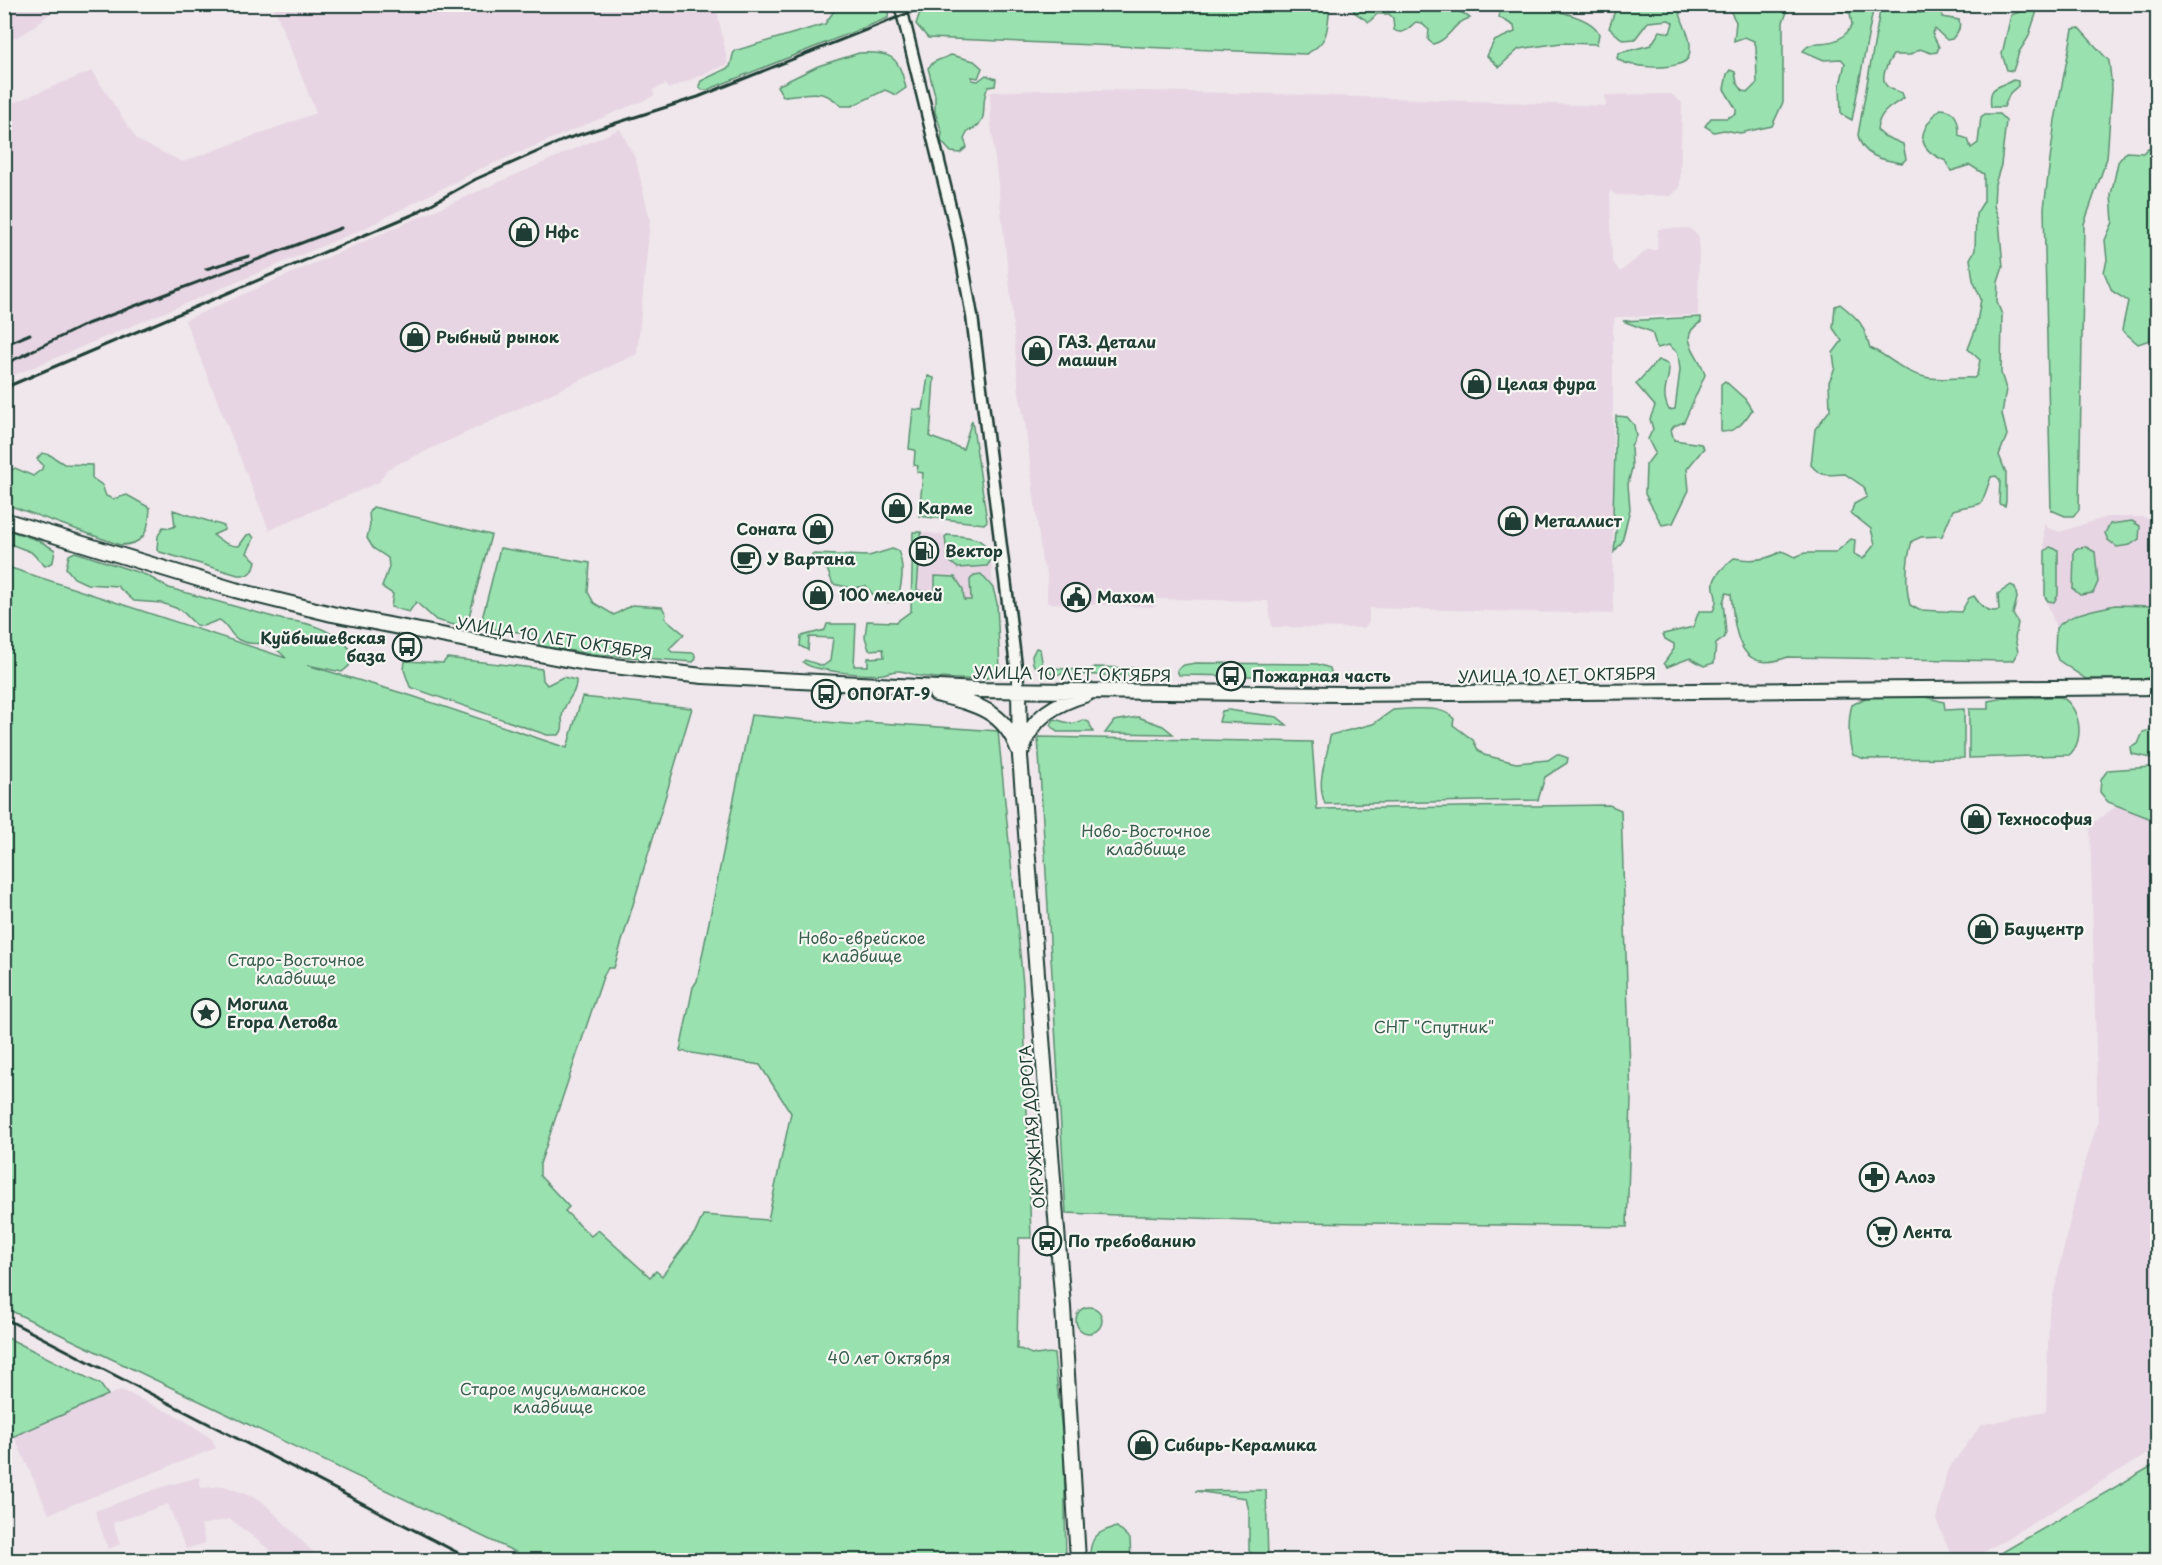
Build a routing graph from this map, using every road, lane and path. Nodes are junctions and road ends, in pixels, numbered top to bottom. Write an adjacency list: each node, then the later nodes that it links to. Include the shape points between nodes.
1 (900, 4): 5 (street, via 958,239 972,316)
2 (4, 520): 4 (main road, УЛИЦА 10 ЛЕТ ОКТЯБРЯ, via 287,603 540,655 703,676)
3 (2157, 687): 6 (main road, УЛИЦА 10 ЛЕТ ОКТЯБРЯ, via 1342,694)
4 (919, 688): 5 (main road, УЛИЦА 10 ЛЕТ ОКТЯБРЯ); 7 (main road, via 993,714 1008,727)
5 (1019, 690): 6 (main road, УЛИЦА 10 ЛЕТ ОКТЯБРЯ); 7 (main road, ОКРУЖНАЯ ДОРОГА)
6 (1103, 690): 7 (main road, via 1062,702 1041,715)
7 (1020, 756): 8 (main road, ОКРУЖНАЯ ДОРОГА, via 1062,1296)
8 (1078, 1560)

